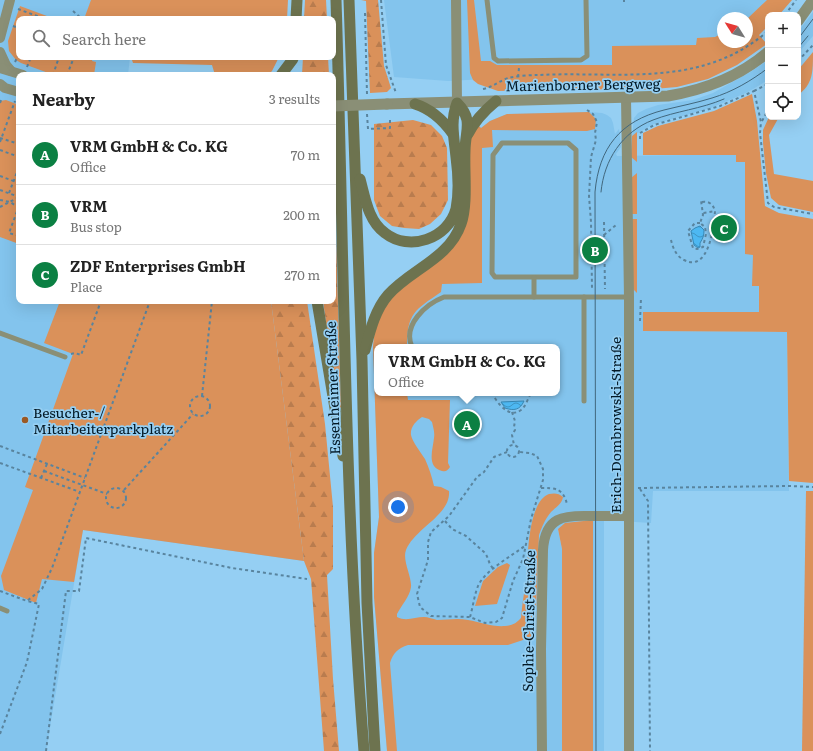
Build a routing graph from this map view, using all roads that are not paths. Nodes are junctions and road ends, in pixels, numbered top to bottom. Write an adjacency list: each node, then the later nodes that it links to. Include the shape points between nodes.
1 (5, 0): 10 (street)
2 (10, 0): 13 (street)
3 (297, 0): 11 (main road)
4 (336, 0): 43 (main road, Essenheimer Straße)
5 (349, 0): 32 (main road)
6 (456, 0): 27 (street)
7 (488, 0): 8 (lane, via 494,58 505,61 581,60 587,56)
8 (586, 0)
9 (813, 0): 12 (street)
10 (0, 13)
11 (296, 16)
12 (801, 17)
13 (0, 38)
14 (0, 52): 18 (street, via 6,65)
15 (765, 54): 25 (street, Marienborner Bergweg, via 740,71 697,91 668,96)
16 (292, 60): 21 (main road)
17 (293, 60): 22 (main road)
18 (13, 66): 19 (street); 20 (street)
19 (0, 68)
20 (25, 71)
21 (283, 72)
22 (293, 72)
23 (2, 90): 24 (street)
24 (16, 96)
25 (626, 98): 26 (street, Marienborner Bergweg); 36 (street, Erich-Dombrowski-Straße)
26 (496, 101): 27 (street, Marienborner Bergweg); 31 (main road, via 474,122)
27 (457, 103): 28 (street, Marienborner Bergweg); 30 (main road, via 453,115); 31 (main road, via 466,114)
28 (415, 104): 29 (street, Marienborner Bergweg, bridge); 30 (main road, via 424,107 443,121)
29 (336, 106)
30 (452, 134): 32 (main road, via 456,157 456,209 445,228 426,240 406,242 384,233 371,215)
31 (467, 136): 41 (main road, via 464,148 464,210 456,235 439,255 388,295 377,312)
32 (355, 161): 41 (main road)
33 (534, 278): 33 (lane, via 495,277 492,273 493,154 502,143 568,143 576,150 576,277); 34 (lane)
34 (534, 297): 35 (lane); 39 (lane, via 444,297 434,301 416,317 410,335)
35 (584, 297): 36 (lane); 42 (lane)
36 (628, 298): 44 (street, Erich-Dombrowski-Straße, via 634,488)
37 (318, 304): 43 (main road)
38 (0, 333): 40 (lane)
39 (412, 344)
40 (65, 357)
41 (362, 360): 48 (main road, via 367,603)
42 (584, 401)
43 (350, 490): 47 (main road, Essenheimer Straße, via 356,649)
44 (629, 516): 49 (street, Sophie-Christ-Straße, via 567,516 553,523 545,536 541,634); 50 (street, Erich-Dombrowski-Straße)
45 (0, 608): 46 (lane)
46 (7, 611)
47 (364, 751)
48 (375, 751)
49 (542, 751)
50 (629, 751)

